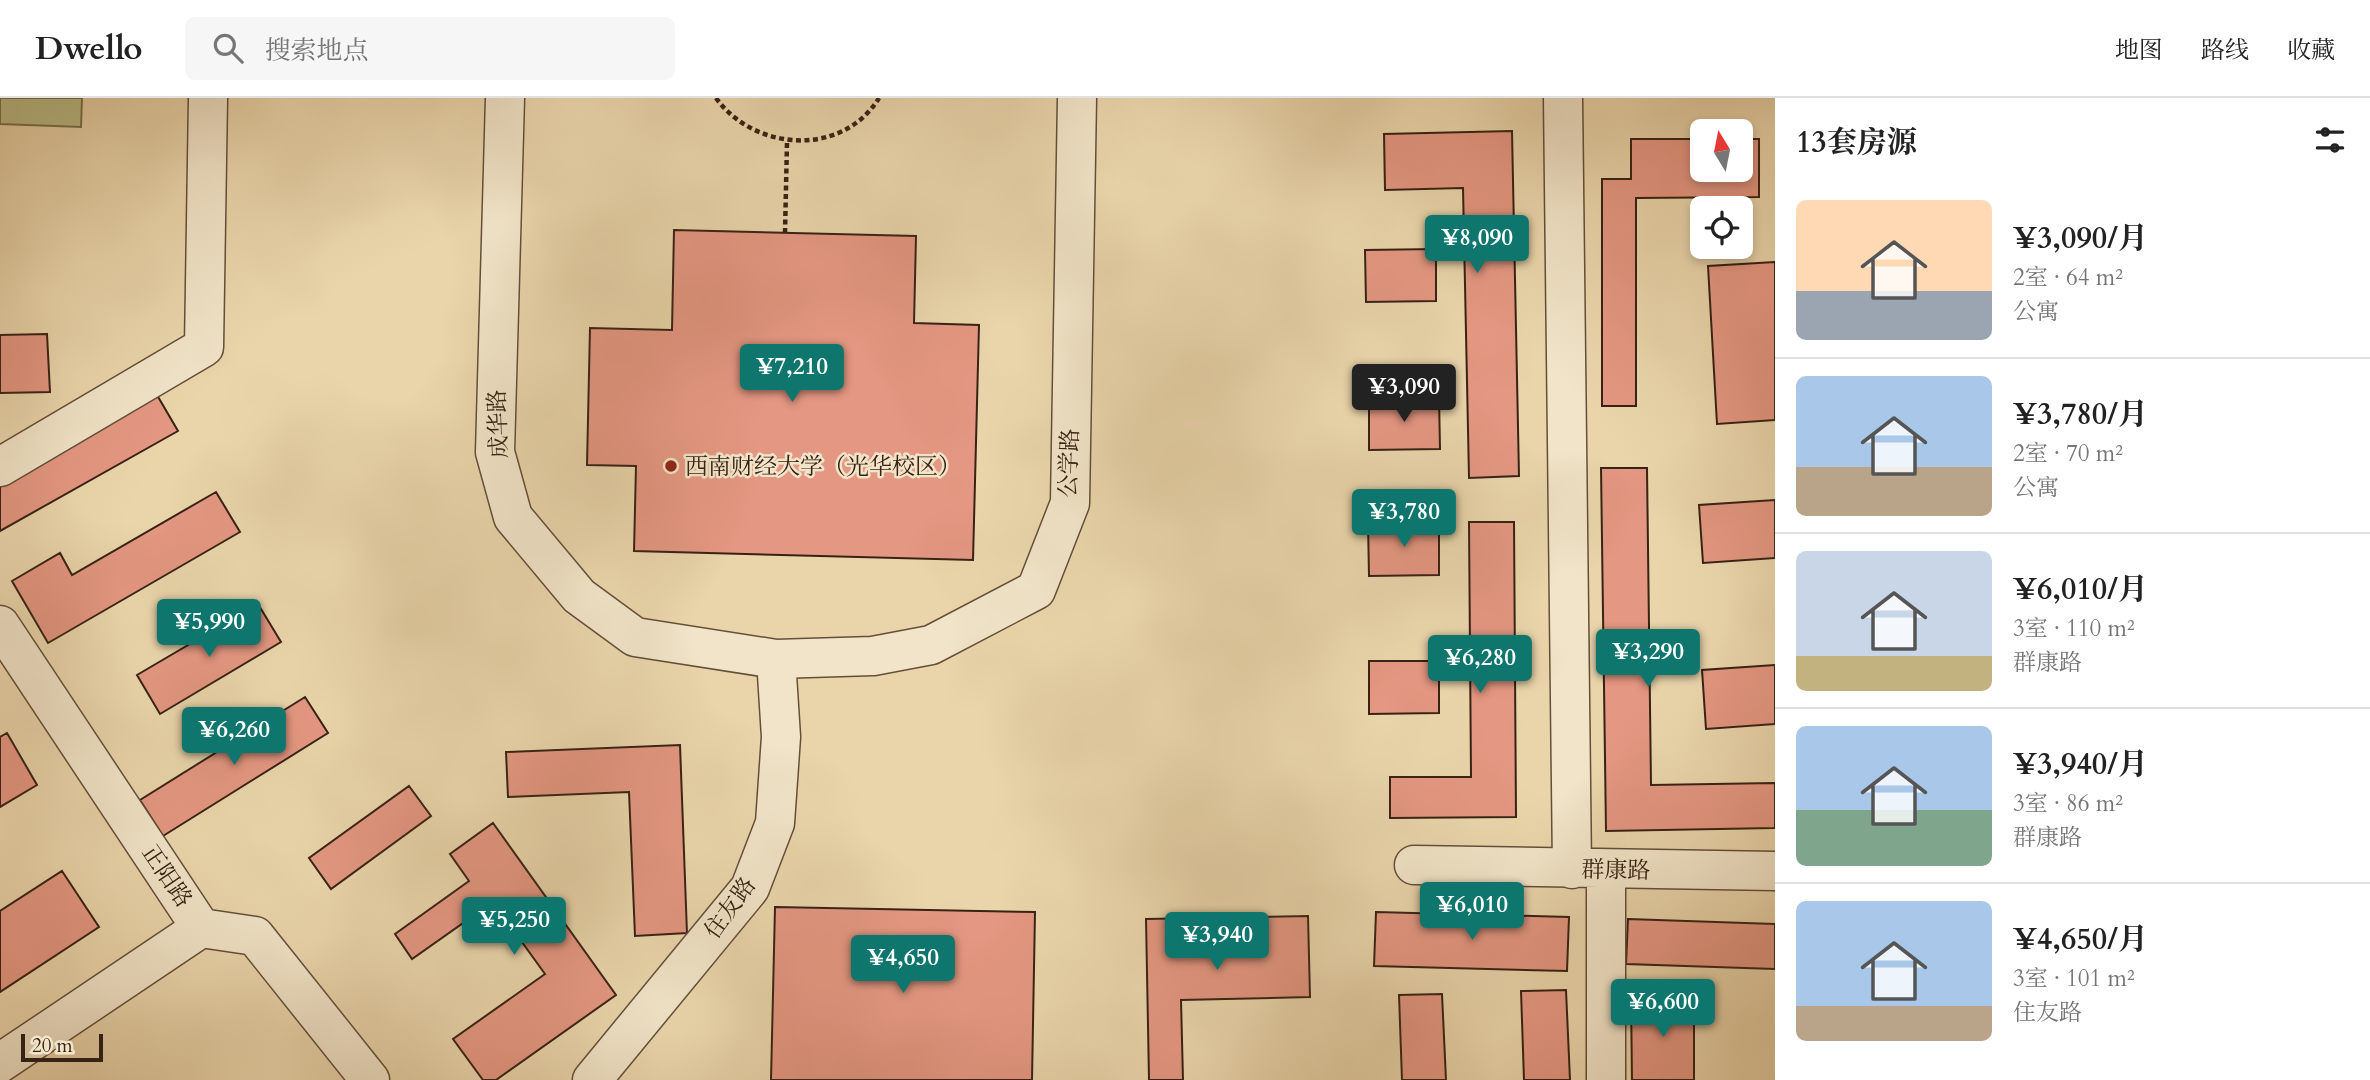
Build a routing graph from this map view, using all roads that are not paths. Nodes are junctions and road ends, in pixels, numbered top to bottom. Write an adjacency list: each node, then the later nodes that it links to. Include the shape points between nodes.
1 (208, 98): 5 (street, via 204,347)
2 (505, 98): 7 (street, 成华路, via 495,452 513,517 579,596 635,637)
3 (1077, 98): 7 (street, 公学路, via 1070,503 1037,590 931,645 873,656)
4 (1563, 98): 9 (street)
5 (0, 467)
6 (0, 625): 11 (street, 正阳路)
7 (776, 659): 14 (street, 住友路, via 781,737 775,823 750,888)
8 (1414, 865): 9 (street, 群康路)
9 (1589, 870): 10 (street, 群康路); 15 (street)
10 (1775, 871)
11 (201, 928): 12 (street); 13 (street, 正阳路, via 255,936)
12 (0, 1063)
13 (370, 1080)
14 (592, 1080)
15 (1606, 1080)

